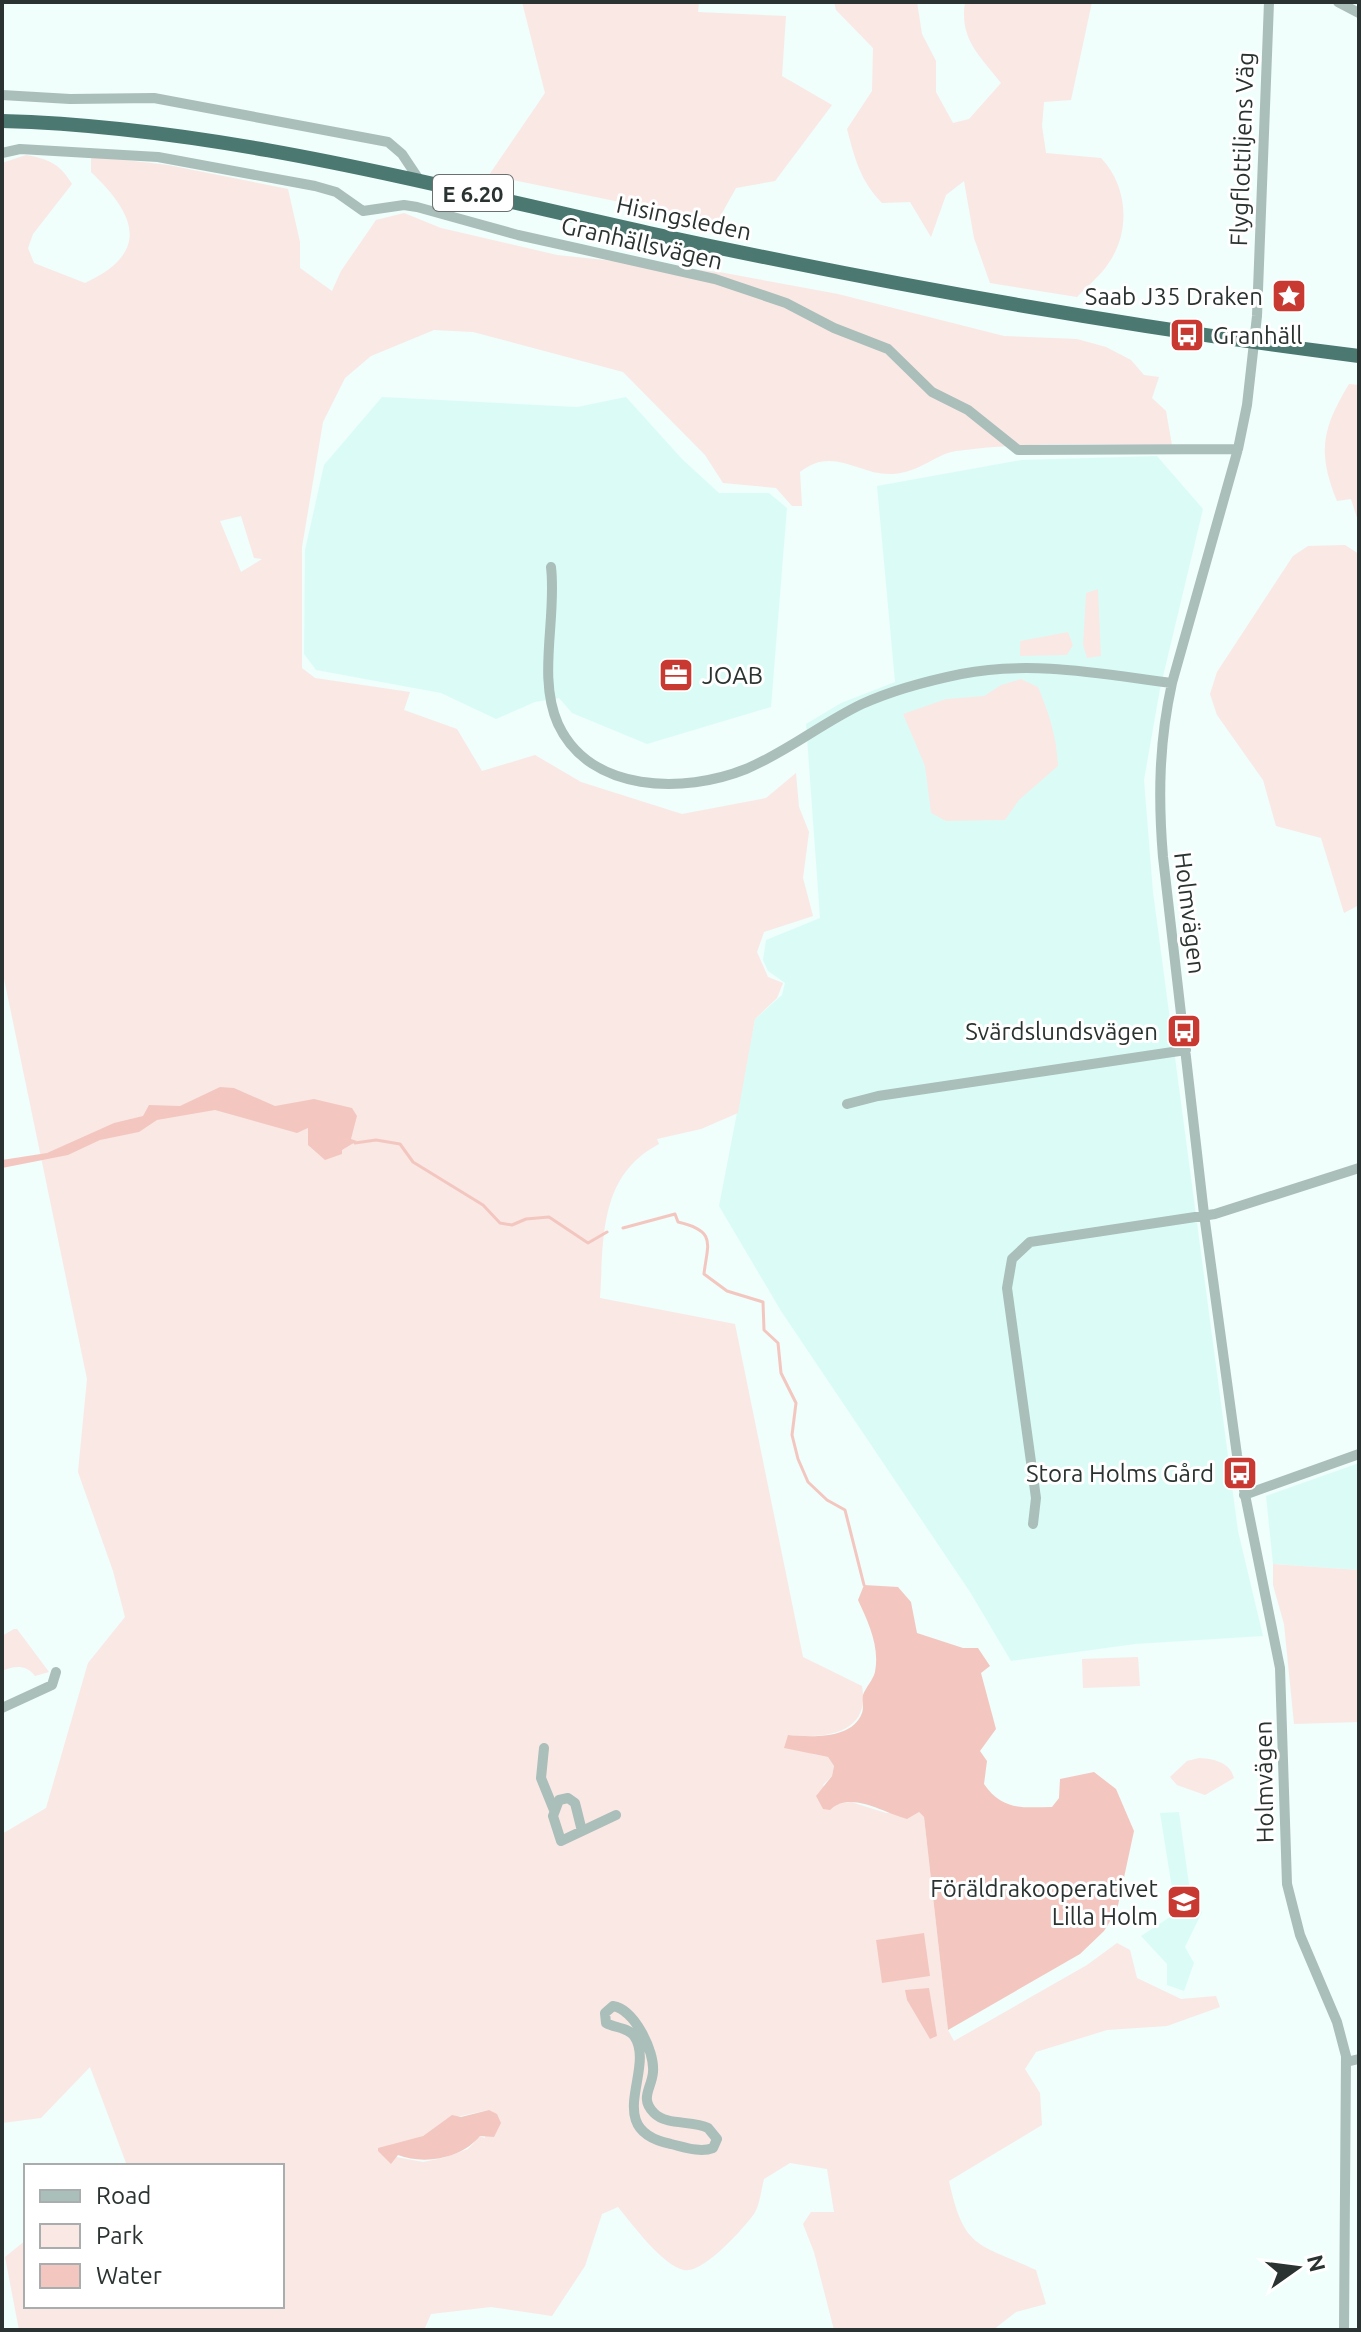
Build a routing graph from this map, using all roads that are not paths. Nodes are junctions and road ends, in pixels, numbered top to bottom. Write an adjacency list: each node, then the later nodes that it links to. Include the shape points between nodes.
1 (1269, 2): 8 (street, Flygflottiljens Väg)
2 (1338, 2): 3 (street)
3 (1359, 13)
4 (2, 95): 7 (street, via 154,98 388,142)
5 (2, 121): 7 (highway, Hisingsleden / E 6.20, via 181,135)
6 (2, 153): 10 (street, Granhällsvägen, via 20,149 158,157 315,186 336,192 363,211 417,207 715,279 786,303 888,349 932,392 968,410 1018,450)
7 (420, 181): 8 (highway, Hisingsleden / E 6.20, via 917,288)
8 (1255, 345): 9 (highway, Hisingsleden / E 6.20); 10 (street, Holmvägen)
9 (1359, 356)
10 (1238, 449): 12 (street, Holmvägen)
11 (551, 567): 12 (street, via 554,614 548,684 558,723 592,763 632,781 693,783 733,774 868,702 962,674 1054,668)
12 (1172, 683): 13 (street, Holmvägen, via 1160,754 1159,812)
13 (1186, 1050): 14 (street); 16 (street, Holmvägen)
14 (847, 1104)
15 (1359, 1168): 16 (street)
16 (1204, 1214): 18 (street, Holmvägen); 19 (street, via 1037,1240 1012,1259 1008,1299 1036,1498)
17 (1359, 1454): 18 (street)
18 (1244, 1495): 28 (street, Holmvägen, via 1280,1668 1290,1900 1337,2022)
19 (1033, 1524)
20 (56, 1672): 21 (street, via 52,1685)
21 (2, 1708)
22 (544, 1748): 23 (street, via 541,1778)
23 (554, 1810): 25 (street, via 558,1839 566,1841); 25 (street, via 559,1800 575,1803)
24 (616, 1815): 25 (street)
25 (582, 1831)
26 (623, 2009): 26 (street, via 650,2056 649,2105 667,2120 708,2128 717,2139 713,2148 660,2142 642,2130 632,2103 636,2041 604,2018 613,2006)
27 (1359, 2059): 28 (street)
28 (1346, 2062): 29 (street, Holmvägen)
29 (1344, 2330)

